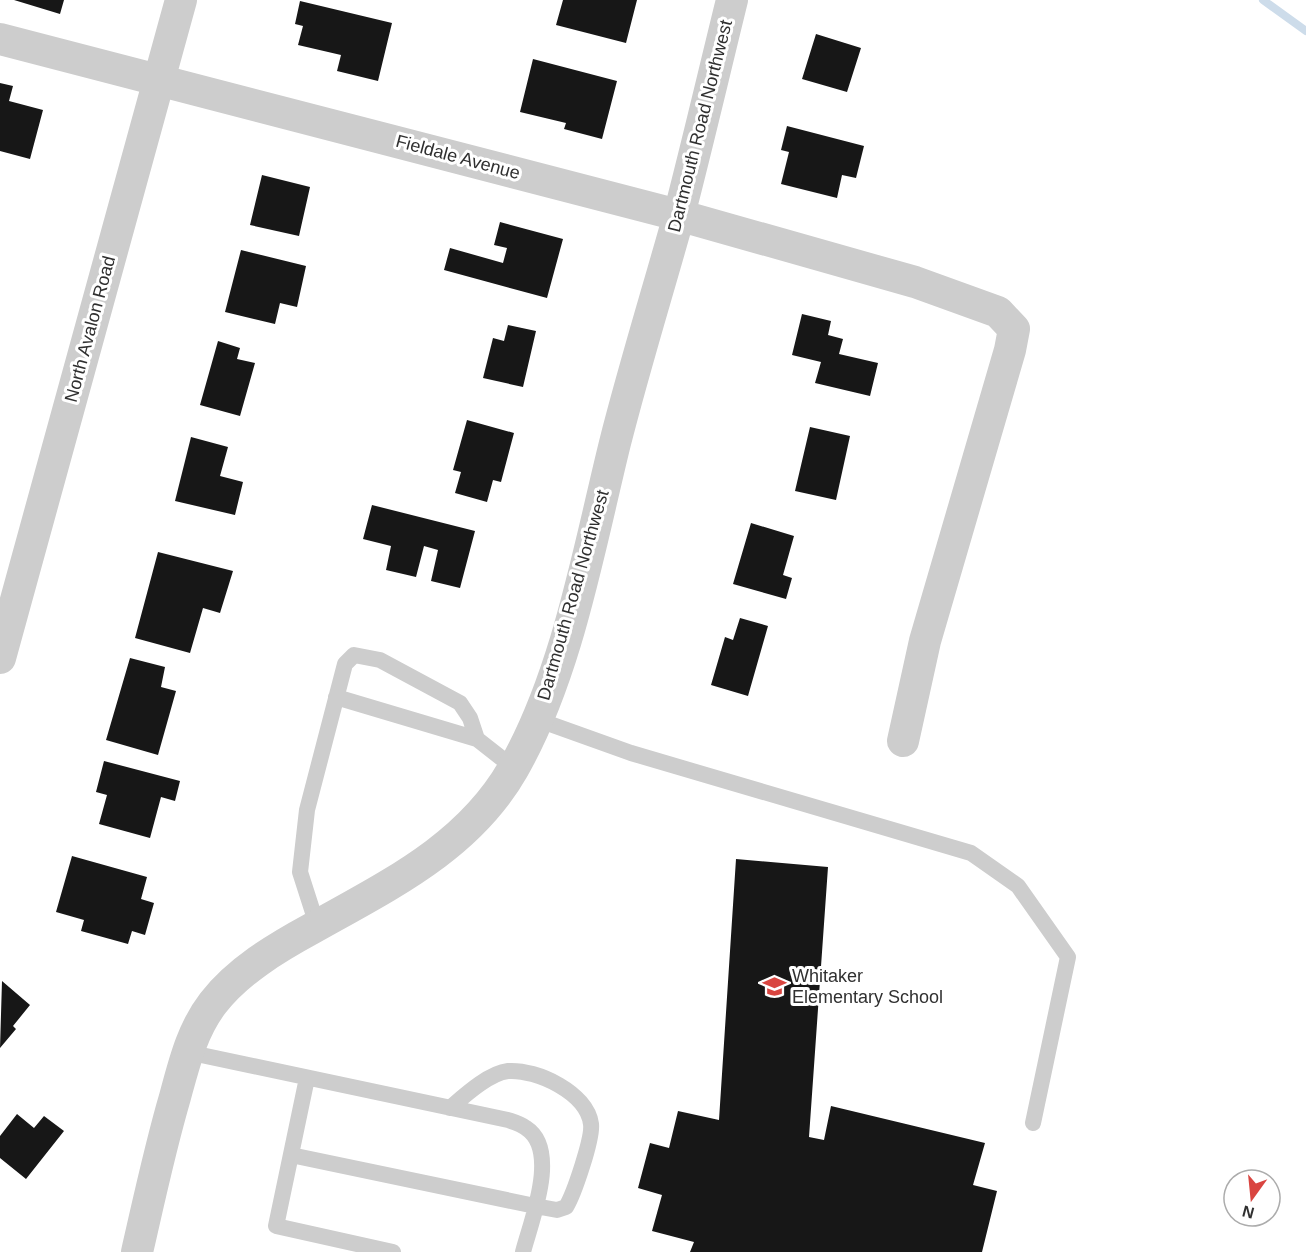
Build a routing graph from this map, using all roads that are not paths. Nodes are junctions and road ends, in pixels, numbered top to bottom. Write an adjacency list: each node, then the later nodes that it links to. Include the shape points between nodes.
1 (181, 0): 4 (street, North Avalon Road)
2 (732, 0): 5 (street, Dartmouth Road Northwest)
3 (0, 39): 4 (street, Fieldale Avenue)
4 (159, 79): 5 (street, Fieldale Avenue); 6 (street, North Avalon Road)
5 (678, 216): 8 (street, Dartmouth Road Northwest, via 580,583 552,680); 10 (street, Fieldale Avenue, via 915,282 998,312 1014,328 925,641)
6 (0, 658)
7 (336, 697): 9 (lane); 9 (lane, via 345,664 354,655 380,660 460,703); 12 (lane, via 307,810 300,872)
8 (536, 719): 11 (street, Dartmouth Road Northwest); 16 (lane, via 631,753 971,852 1018,886 1068,957)
9 (477, 739): 11 (lane)
10 (903, 741)
11 (514, 768): 12 (street, Dartmouth Road Northwest, via 489,806 460,836 408,874)
12 (317, 926): 13 (street, Dartmouth Road Northwest, via 281,946 228,987 202,1020)
13 (187, 1052): 14 (lane); 19 (street, Dartmouth Road Northwest)
14 (307, 1078): 15 (lane); 17 (lane)
15 (450, 1108): 18 (lane, via 528,1128 541,1149 543,1177); 18 (lane, via 477,1085 507,1071 551,1079 586,1106 592,1126 574,1194 566,1207 557,1210)
16 (1033, 1123)
17 (291, 1155): 18 (lane); 20 (lane, via 276,1226)
18 (535, 1206): 21 (lane)
19 (137, 1252)
20 (393, 1252)
21 (523, 1252)

